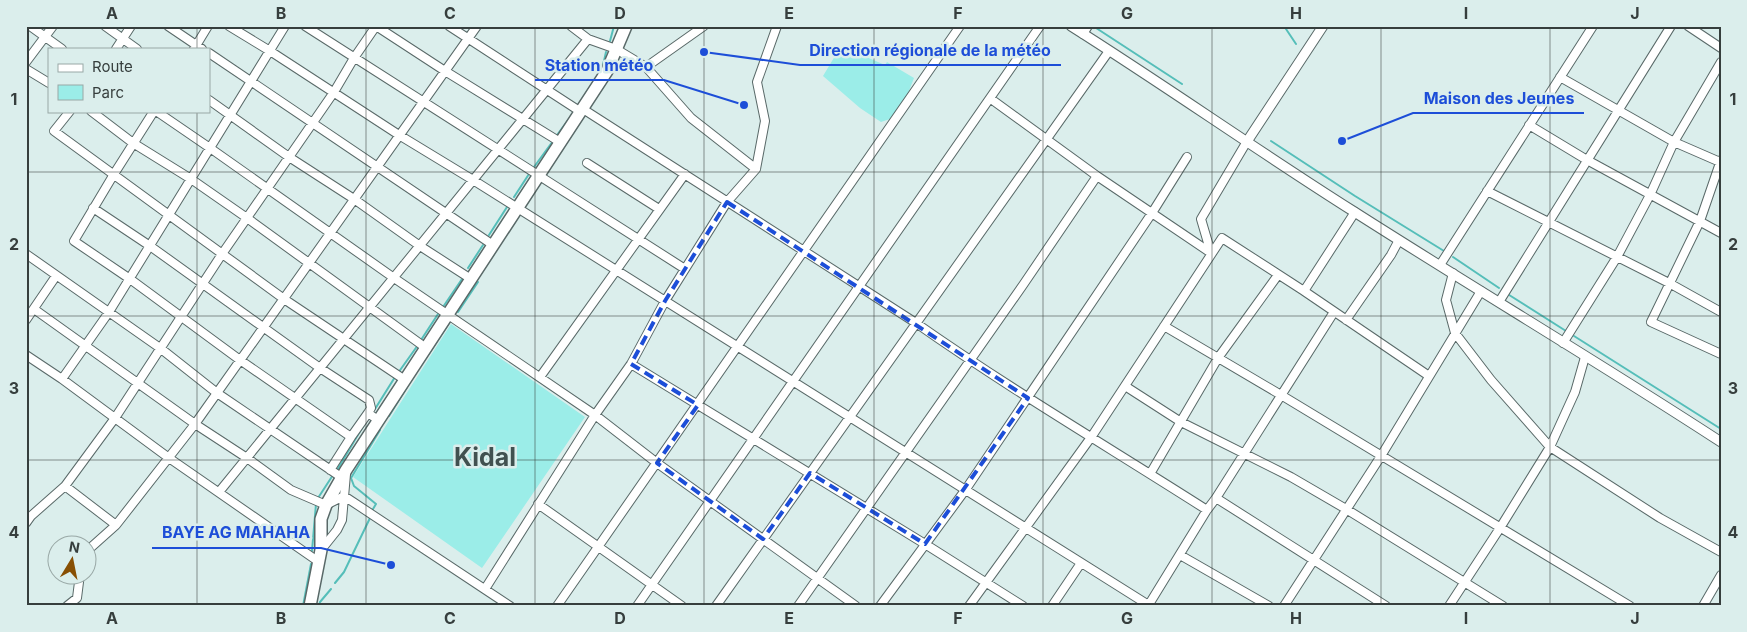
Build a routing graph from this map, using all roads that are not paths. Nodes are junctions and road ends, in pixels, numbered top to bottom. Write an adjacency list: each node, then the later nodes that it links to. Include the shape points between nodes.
1 (30, 26): 25 (street)
2 (53, 26): 25 (street)
3 (105, 26): 27 (street)
4 (131, 26): 27 (street)
5 (168, 26): 32 (street)
6 (208, 26): 32 (street)
7 (229, 26): 35 (street)
8 (285, 26): 35 (street)
9 (305, 26): 38 (street)
10 (376, 26): 38 (street); 43 (street)
11 (449, 26): 26 (street)
12 (476, 26): 26 (street)
13 (571, 26): 28 (street)
14 (626, 26): 34 (main road)
15 (704, 26): 41 (street)
16 (777, 26): 76 (street, via 757,82 765,121)
17 (960, 26): 105 (street)
18 (1040, 26): 49 (street)
19 (1071, 26): 24 (street)
20 (1323, 26): 65 (street)
21 (1593, 26): 44 (street)
22 (1671, 26): 53 (street)
23 (1688, 26): 33 (street)
24 (1085, 30): 36 (street)
25 (45, 37): 29 (street); 39 (street)
26 (468, 38): 43 (street); 47 (street)
27 (123, 39): 30 (street); 31 (street)
28 (588, 39): 34 (street); 47 (street)
29 (61, 48)
30 (117, 48)
31 (136, 48)
32 (197, 48)
33 (1721, 48)
34 (616, 49): 41 (street); 52 (main road, via 607,71)
35 (270, 51): 45 (street); 48 (street)
36 (1109, 51): 63 (street); 65 (street)
37 (210, 54): 45 (street)
38 (354, 58): 48 (street); 51 (street)
39 (26, 62)
40 (1721, 62): 66 (street)
41 (646, 66): 76 (street, via 691,118)
42 (26, 69): 46 (street)
43 (445, 71): 51 (street); 59 (street)
44 (1560, 77): 53 (street); 61 (street)
45 (252, 81): 58 (street); 60 (street)
46 (48, 82)
47 (547, 90): 52 (street); 59 (street)
48 (334, 92): 60 (street); 62 (street)
49 (991, 99): 63 (street); 122 (street)
50 (210, 101): 58 (street)
51 (424, 101): 62 (street); 69 (street)
52 (582, 110): 64 (main road); 78 (street)
53 (1618, 111): 66 (street); 72 (street)
54 (69, 112): 77 (street, via 54,131)
55 (92, 112): 67 (street)
56 (154, 112): 67 (street)
57 (156, 112): 68 (street)
58 (230, 116): 68 (street); 70 (street)
59 (522, 120): 64 (street); 69 (street)
60 (313, 122): 70 (street); 75 (street)
61 (1530, 125): 72 (street); 84 (street)
62 (399, 135): 75 (street); 82 (street)
63 (1047, 140): 80 (street); 137 (street)
64 (560, 142): 79 (main road)
65 (1246, 142): 91 (street); 106 (street, via 1202,219)
66 (1674, 142): 73 (street); 85 (street)
67 (133, 143): 77 (street); 81 (street)
68 (210, 148): 81 (street); 83 (street)
69 (498, 150): 79 (street); 82 (street)
70 (289, 156): 83 (street); 86 (street)
71 (1187, 156): 93 (street)
72 (1588, 160): 85 (street); 96 (street)
73 (1720, 161): 97 (street)
74 (587, 163): 90 (street)
75 (378, 166): 86 (street); 92 (street)
76 (756, 169): 87 (street)
77 (114, 174): 88 (street); 94 (street)
78 (685, 174): 87 (street); 90 (street)
79 (539, 175): 89 (main road); 100 (street)
80 (1097, 176): 93 (street); 152 (street)
81 (191, 179): 94 (street); 95 (street)
82 (473, 180): 89 (street); 92 (street)
83 (267, 189): 95 (street); 98 (street)
84 (1488, 191): 96 (street); 111 (street)
85 (1650, 195): 97 (street); 109 (street)
86 (354, 199): 98 (street); 104 (street)
87 (727, 202): 105 (street); 112 (street)
88 (94, 208): 103 (street); 118 (street, via 74,241)
89 (516, 209): 102 (main road); 113 (street)
90 (659, 209): 100 (street)
91 (1355, 212): 101 (street); 123 (street)
92 (447, 213): 102 (street); 104 (street)
93 (1152, 213): 106 (street); 165 (street)
94 (169, 215): 103 (street); 108 (street)
95 (247, 218): 108 (street); 110 (street)
96 (1550, 221): 109 (street); 127 (street)
97 (1700, 221): 99 (street); 120 (street)
98 (330, 233): 110 (street); 117 (street)
99 (1721, 233)
100 (639, 239): 112 (street); 113 (street)
101 (1399, 240): 111 (street); 136 (street)
102 (493, 245): 119 (main road)
103 (150, 246): 118 (street); 121 (street)
104 (420, 246): 117 (street); 119 (street)
105 (804, 251): 122 (street); 144 (street)
106 (1211, 253): 115 (street, via 1222,238); 138 (street)
107 (26, 254): 116 (street)
108 (222, 254): 121 (street); 125 (street)
109 (1617, 257): 120 (street); 142 (street)
110 (308, 264): 125 (street); 128 (street)
111 (1440, 265): 114 (street)
112 (686, 269): 126 (street)
113 (616, 270): 126 (street); 156 (street)
114 (1453, 274): 124 (street); 140 (street, via 1446,300)
115 (1278, 275): 123 (street); 150 (street)
116 (56, 276): 129 (street); 130 (street)
117 (394, 278): 128 (street); 133 (street)
118 (130, 279): 130 (street); 134 (street)
119 (471, 279): 133 (main road)
120 (1669, 283): 132 (street); 147 (street, via 1651,322)
121 (202, 284): 134 (street); 139 (street)
122 (859, 287): 137 (street); 159 (street)
123 (1304, 291): 131 (street)
124 (1480, 291): 127 (street); 140 (street)
125 (284, 299): 139 (street); 141 (street)
126 (665, 301): 144 (street); 153 (street)
127 (1499, 302): 142 (street)
128 (370, 307): 141 (street); 146 (street)
129 (34, 309): 135 (street); 143 (street)
130 (109, 312): 143 (street); 145 (street)
131 (1334, 312): 136 (street); 163 (street)
132 (1721, 312)
133 (447, 315): 146 (main road); 156 (street)
134 (181, 317): 145 (street); 151 (street)
135 (26, 320)
136 (1346, 320): 155 (street)
137 (916, 323): 152 (street); 169 (street)
138 (1164, 326): 150 (street); 161 (street)
139 (264, 327): 151 (street); 154 (street)
140 (1455, 333): 155 (street); 179 (street, via 1491,380)
141 (344, 339): 154 (street); 158 (street)
142 (1563, 343): 149 (street)
143 (85, 346): 157 (street); 160 (street)
144 (738, 347): 159 (street); 166 (street)
145 (160, 348): 160 (street); 162 (street)
146 (426, 348): 158 (main road)
147 (1721, 354)
148 (26, 355): 157 (street)
149 (1585, 357): 178 (street); 179 (street, via 1575,392)
150 (1218, 358): 163 (street); 172 (street)
151 (240, 360): 162 (street); 164 (street)
152 (970, 361): 165 (street); 180 (street)
153 (631, 364): 166 (street); 168 (street)
154 (320, 368): 164 (street); 167 (street, via 369,400 371,408)
155 (1429, 376): 182 (street)
156 (540, 378): 168 (street)
157 (62, 379): 170 (street)
158 (405, 380): 171 (main road)
159 (793, 381): 169 (street); 177 (street)
160 (138, 382): 170 (street); 173 (street)
161 (1125, 386): 172 (street); 175 (street)
162 (217, 393): 173 (street); 174 (street)
163 (1282, 395): 181 (street); 182 (street)
164 (296, 398): 174 (street); 176 (street)
165 (1028, 398): 175 (street); 191 (street)
166 (698, 405): 177 (street); 185 (street)
167 (368, 413): 171 (street); 176 (street)
168 (595, 415): 185 (street); 196 (street)
169 (850, 417): 180 (street); 187 (street)
170 (115, 418): 183 (street); 190 (street)
171 (378, 420): 188 (main road)
172 (1181, 422): 181 (street); 189 (street)
173 (195, 424): 183 (street); 184 (street)
174 (269, 429): 184 (street); 186 (street)
175 (1092, 436): 189 (street); 203 (street)
176 (351, 437): 186 (street)
177 (753, 439): 187 (street); 195 (street)
178 (1721, 442)
179 (1550, 446): 204 (street); 210 (street, via 1660,518)
180 (906, 452): 191 (street); 198 (street)
181 (1243, 454): 194 (street); 199 (street)
182 (1381, 456): 199 (street); 204 (street)
183 (169, 458): 192 (street); 202 (street)
184 (247, 458): 192 (street); 197 (street, via 291,490)
185 (657, 463): 195 (street); 208 (street)
186 (330, 470): 188 (street)
187 (810, 473): 198 (street); 205 (street)
188 (344, 474): 193 (street); 197 (main road)
189 (1150, 474): 200 (street)
190 (65, 486): 201 (street); 202 (street)
191 (966, 489): 203 (street); 207 (street)
192 (219, 492): 213 (street)
193 (344, 496): 197 (street); 209 (street, via 342,520); 221 (street)
194 (1216, 498): 200 (street); 212 (street)
195 (710, 501): 205 (street); 220 (street)
196 (538, 504): 208 (street); 221 (street)
197 (326, 505): 209 (main road)
198 (867, 508): 207 (street); 216 (street)
199 (1346, 509): 212 (street); 217 (street)
200 (1207, 510): 211 (street)
201 (28, 517)
202 (116, 525): 206 (street)
203 (1026, 527): 214 (street); 218 (street)
204 (1500, 528): 217 (street); 243 (street)
205 (763, 539): 216 (street); 231 (street)
206 (98, 541)
207 (925, 544): 218 (street); 234 (street)
208 (599, 546): 220 (street); 228 (street)
209 (321, 550): 213 (main road)
210 (1721, 552)
211 (1180, 555): 223 (street); 238 (street)
212 (1313, 559): 239 (street); 240 (street)
213 (319, 562): 226 (main road)
214 (1081, 563): 223 (street); 237 (street)
215 (1721, 575): 244 (street)
216 (817, 578): 232 (street); 233 (street)
217 (1464, 582): 241 (street); 242 (street)
218 (987, 583): 235 (street); 236 (street)
219 (78, 584): 222 (street)
220 (652, 584): 229 (street); 230 (street)
221 (484, 589): 227 (street)
222 (76, 598): 224 (street); 225 (street)
223 (1149, 605)
224 (67, 606)
225 (83, 606)
226 (310, 606)
227 (510, 606)
228 (557, 606)
229 (637, 606)
230 (682, 606)
231 (716, 606)
232 (798, 606)
233 (856, 606)
234 (880, 606)
235 (969, 606)
236 (1024, 606)
237 (1052, 606)
238 (1269, 606)
239 (1284, 606)
240 (1386, 606)
241 (1449, 606)
242 (1502, 606)
243 (1630, 606)
244 (1703, 606)

